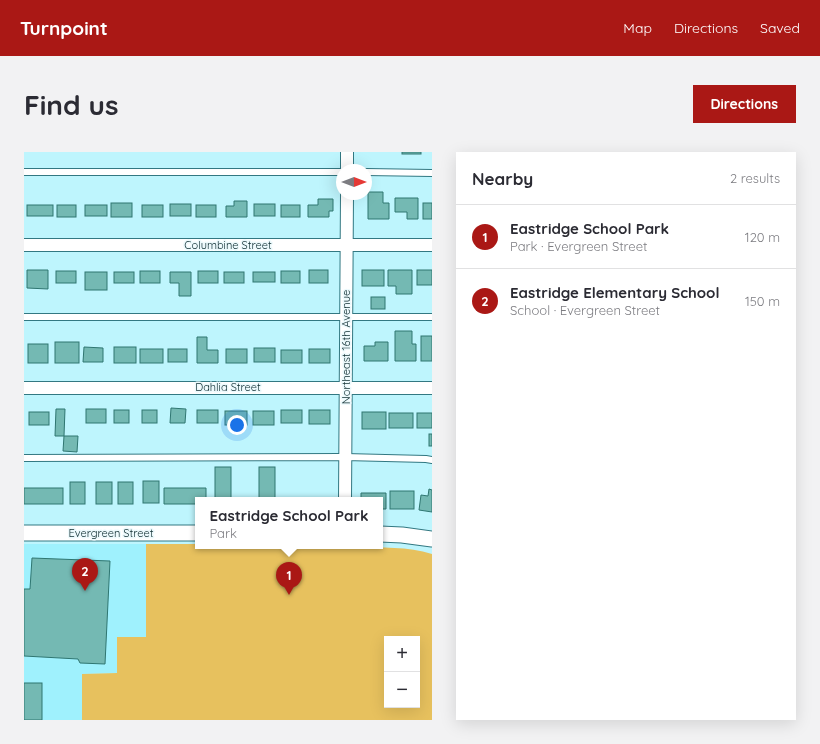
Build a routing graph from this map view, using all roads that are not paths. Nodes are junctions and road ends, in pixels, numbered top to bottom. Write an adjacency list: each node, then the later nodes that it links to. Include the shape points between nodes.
1 (347, 152): 2 (street)
2 (347, 164)
3 (24, 172): 4 (lane)
4 (336, 172)
5 (372, 172): 6 (lane)
6 (432, 173)
7 (347, 200): 9 (street, Northeast 16th Avenue)
8 (24, 244): 9 (street, Columbine Street)
9 (347, 245): 10 (street, Columbine Street); 13 (street, Northeast 16th Avenue)
10 (432, 245)
11 (24, 317): 13 (lane)
12 (432, 317): 13 (lane)
13 (346, 318): 14 (street, Northeast 16th Avenue)
14 (346, 387): 15 (street, Dahlia Street); 16 (street, Dahlia Street); 17 (street, Northeast 16th Avenue)
15 (24, 388)
16 (432, 388)
17 (345, 457): 18 (lane); 19 (lane); 20 (street, Northeast 16th Avenue)
18 (24, 458)
19 (432, 460)
20 (345, 497)
21 (24, 533): 22 (street, Evergreen Street)
22 (195, 533)
23 (383, 534): 24 (street)
24 (432, 539)

